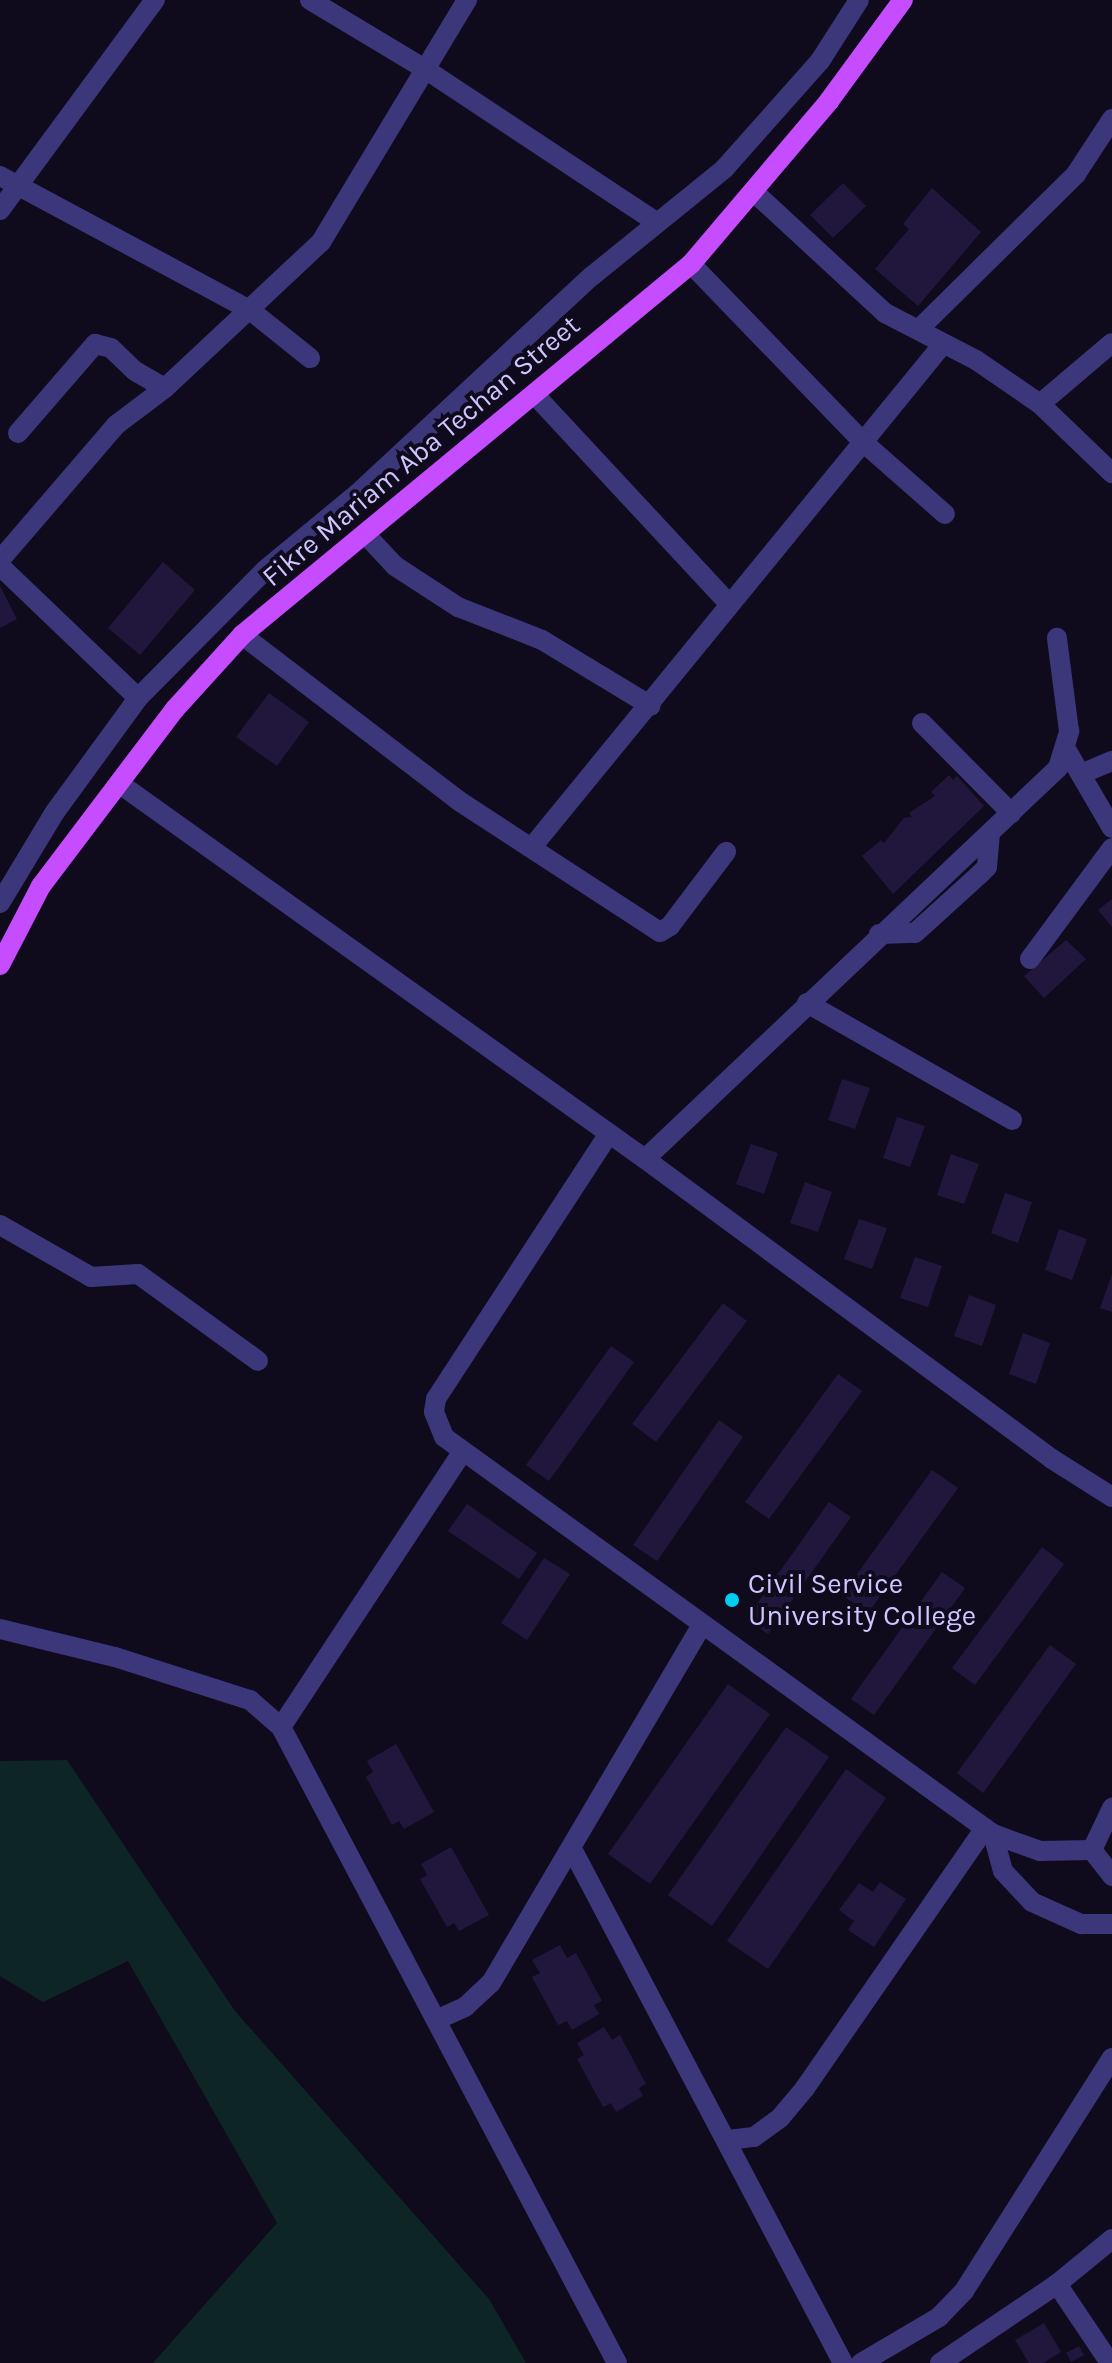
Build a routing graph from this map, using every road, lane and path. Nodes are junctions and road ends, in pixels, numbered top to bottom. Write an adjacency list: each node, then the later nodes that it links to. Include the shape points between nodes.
1 (155, 0): 9 (street)
2 (310, 0): 6 (street)
3 (467, 0): 6 (street)
4 (859, 0): 12 (street, via 820,61 762,132 724,169)
5 (903, 0): 10 (main road, Fikre Mariam Aba Techan Street)
6 (425, 69): 12 (street); 14 (street, via 321,242)
7 (1112, 119): 15 (street, via 1076,174)
8 (0, 176): 9 (street)
9 (18, 187): 11 (street); 14 (street, via 72,210)
10 (755, 193): 13 (main road, Fikre Mariam Aba Techan Street); 15 (street, via 885,313)
11 (0, 210)
12 (655, 221): 31 (street, via 357,494 265,570)
13 (691, 264): 20 (main road, Fikre Mariam Aba Techan Street); 23 (street)
14 (250, 310): 18 (street); 19 (street)
15 (919, 329): 17 (street)
16 (1112, 343): 21 (street)
17 (943, 344): 21 (street); 23 (street)
18 (310, 358)
19 (165, 388): 22 (street, via 135,371 111,348 95,344); 27 (street, via 116,425)
20 (535, 395): 26 (main road, Fikre Mariam Aba Techan Street, via 434,472); 28 (street)
21 (1040, 404): 24 (street)
22 (18, 433)
23 (863, 442): 25 (street); 28 (street)
24 (1112, 473)
25 (945, 514)
26 (366, 535): 29 (main road, Fikre Mariam Aba Techan Street); 32 (street, via 395,566 458,607 542,640)
27 (0, 563): 31 (street)
28 (728, 603): 32 (street)
29 (242, 635): 37 (main road, Fikre Mariam Aba Techan Street, via 175,709); 40 (street, via 459,801)
30 (1057, 638): 34 (street)
31 (138, 698): 43 (street, via 55,812)
32 (651, 706): 40 (street)
33 (922, 723): 38 (street)
34 (1067, 751): 36 (street); 38 (street, via 1058,768)
35 (1112, 761): 36 (street)
36 (1081, 774): 39 (street)
37 (120, 784): 45 (main road, Fikre Mariam Aba Techan Street, via 41,886); 48 (street)
38 (1011, 813): 46 (street)
39 (1112, 828)
40 (532, 847): 42 (street, via 660,932)
41 (1112, 848): 44 (street)
42 (726, 852)
43 (0, 903)
44 (1030, 959)
45 (0, 965)
46 (807, 1003): 47 (street); 49 (street)
47 (1012, 1120)
48 (608, 1135): 49 (street); 52 (street, via 436,1399 434,1412 444,1437)
49 (645, 1159): 53 (street, via 1052,1459)
50 (0, 1225): 51 (street, via 91,1277 138,1274)
51 (258, 1361)
52 (462, 1453): 54 (street); 56 (street)
53 (1112, 1497)
54 (702, 1625): 58 (street); 59 (street)
55 (0, 1629): 56 (street, via 115,1657 250,1700)
56 (281, 1727): 63 (street)
57 (1112, 1808): 60 (street)
58 (989, 1831): 60 (street, via 1040,1851); 62 (street, via 1003,1871 1032,1902 1081,1924); 65 (street, via 780,2118 754,2137)
59 (572, 1849): 63 (street, via 491,1983 465,2007); 65 (street)
60 (1092, 1850): 61 (street)
61 (1112, 1876)
62 (1112, 1924)
63 (436, 2020): 68 (street)
64 (1112, 2058): 70 (street, via 964,2291 939,2317)
65 (728, 2140): 69 (street)
66 (1112, 2239): 67 (street)
67 (1057, 2284): 71 (street); 72 (street)
68 (617, 2363)
69 (843, 2363)
70 (861, 2363)
71 (940, 2363)
72 (1110, 2363)

